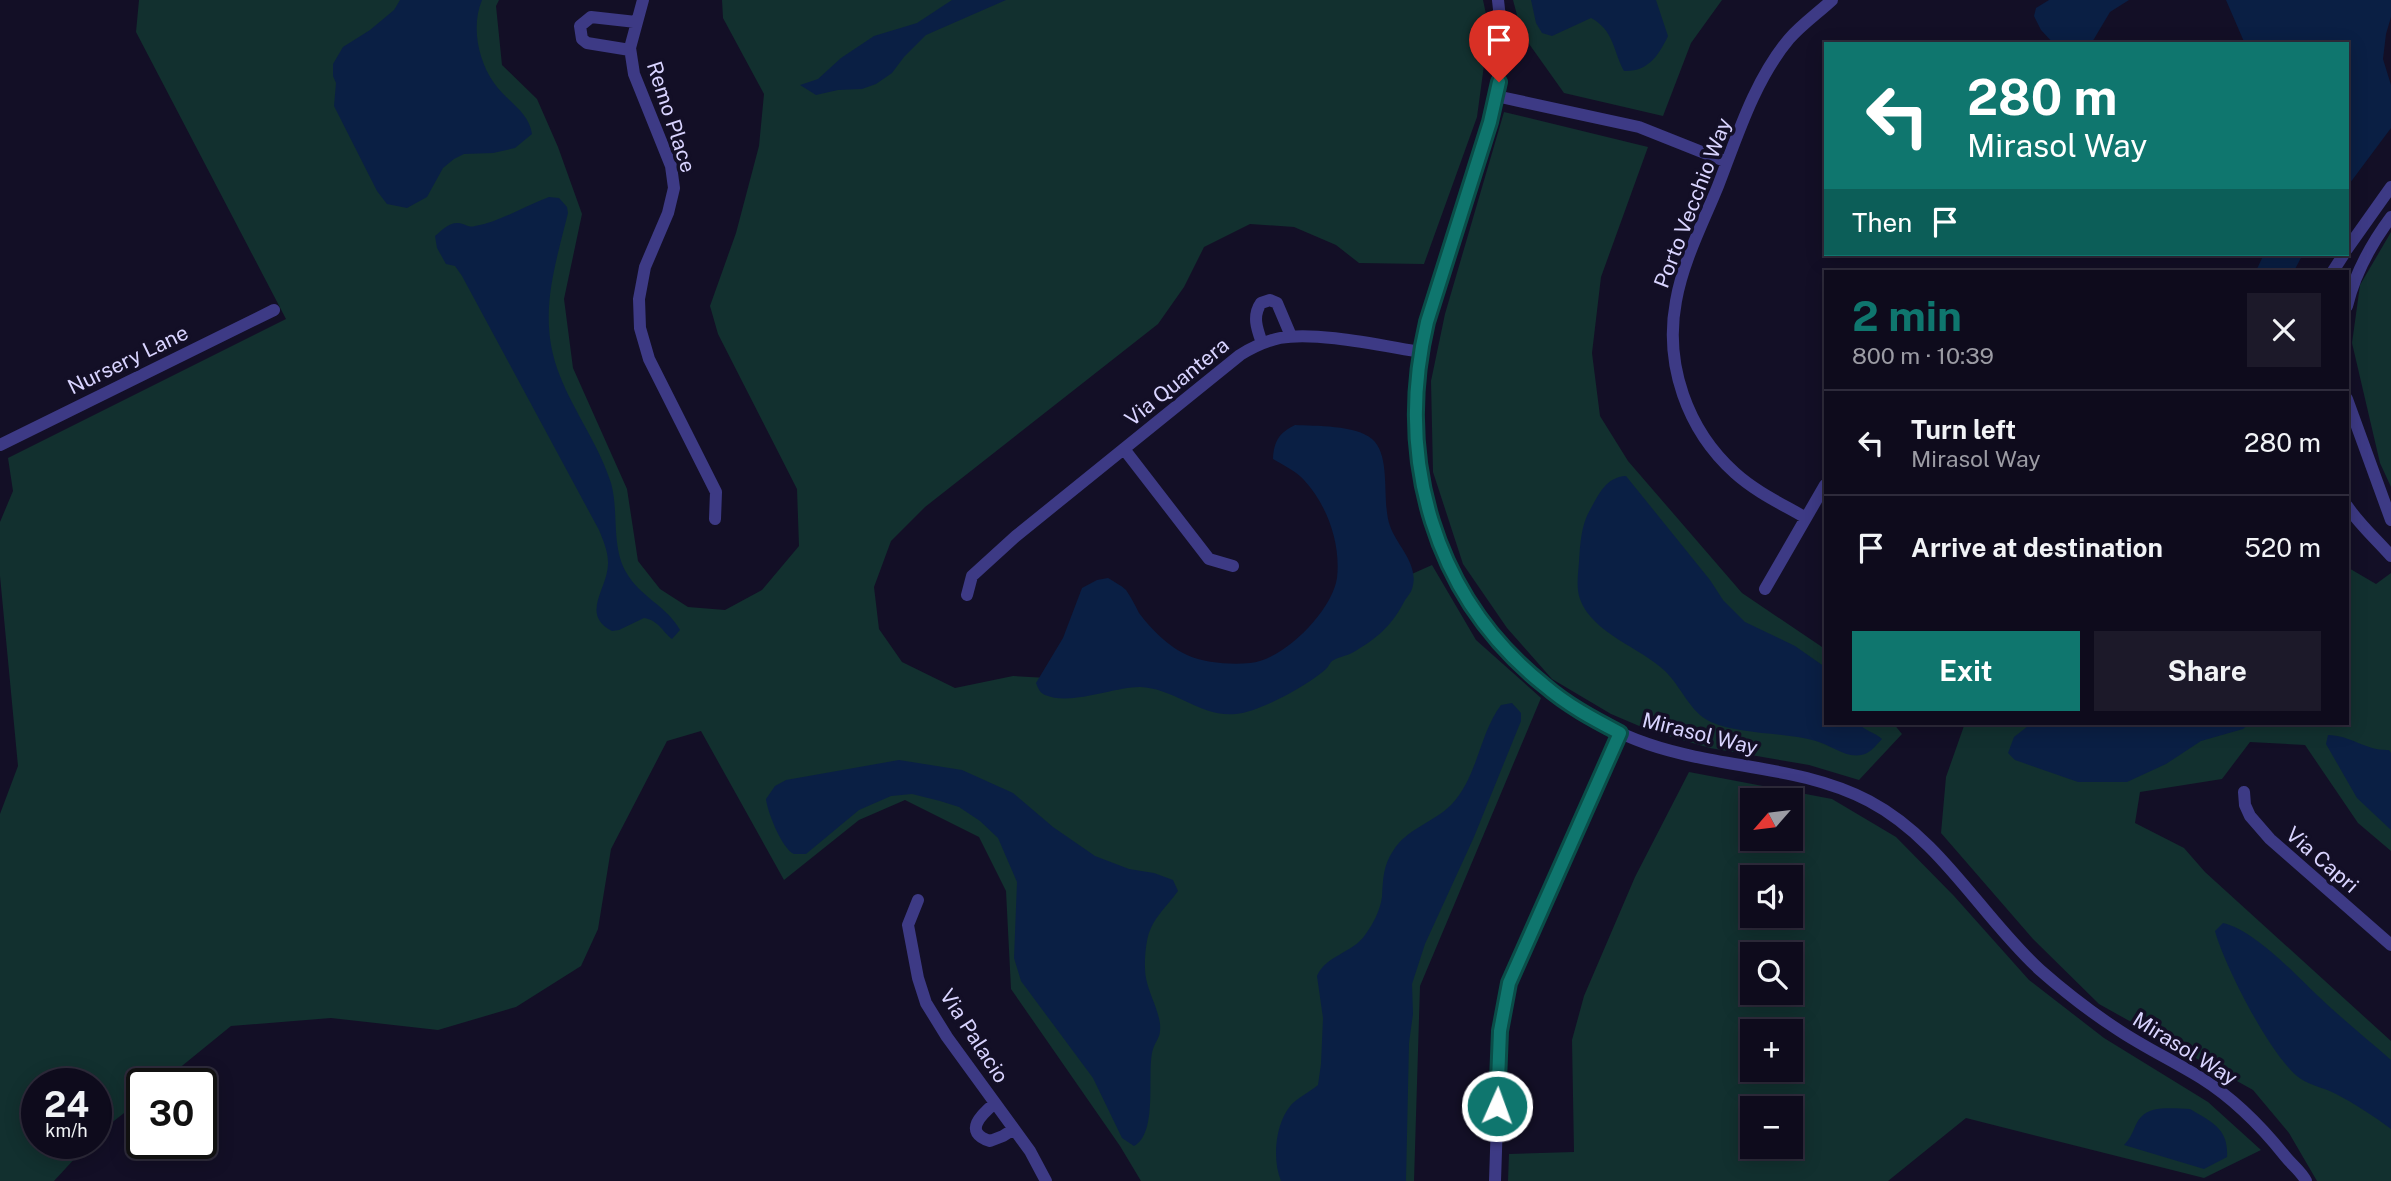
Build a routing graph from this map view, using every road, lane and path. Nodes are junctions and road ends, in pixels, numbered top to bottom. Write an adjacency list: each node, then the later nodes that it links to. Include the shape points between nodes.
1 (643, 0): 4 (street, Remo Place)
2 (1498, 0): 6 (street, Mirasol Way, via 1502,37)
3 (1832, 0): 7 (street, Porto Vecchio Way, via 1790,38 1773,61)
4 (636, 22): 5 (street, Remo Place); 5 (street, via 591,17 580,26 586,43)
5 (630, 50): 22 (street, Remo Place, via 634,74 671,166 674,188 645,267 640,328 649,359 716,492)
6 (1496, 96): 7 (street, via 1628,124); 15 (street, Mirasol Way)
7 (1727, 162): 21 (street, Porto Vecchio Way, via 1682,276 1673,326 1675,366 1686,405 1721,460 1756,489)
8 (2391, 187): 10 (street)
9 (2391, 217): 11 (street, via 2373,243)
10 (2349, 245)
11 (2349, 298)
12 (274, 310): 17 (street, Nursery Lane)
13 (1292, 336): 14 (street, Via Quantera); 14 (street, via 1277,303 1270,300 1256,310); 15 (street, Via Quantera)
14 (1262, 343): 18 (street, Via Quantera, via 1240,355)
15 (1421, 352): 28 (street, Mirasol Way, via 1415,425 1421,479 1435,532 1460,587 1491,633 1524,668 1567,703)
16 (2349, 404): 23 (street)
17 (0, 445)
18 (1124, 449): 25 (street, Via Quantera, via 1209,559); 27 (street, Via Quantera, via 972,576)
19 (1824, 487): 21 (street)
20 (2349, 509): 24 (street)
21 (1806, 518): 26 (street)
22 (715, 519)
23 (2391, 520)
24 (2391, 556)
25 (1233, 566)
26 (1765, 589)
27 (967, 595)
28 (1620, 733): 34 (street, Mirasol Way, via 1677,753 1824,782 1890,814 1929,845 2048,976 2121,1032 2220,1092 2255,1122); 36 (street, via 1509,983 1500,1031)
29 (2244, 792): 31 (street, Via Capri, via 2250,816 2270,839)
30 (918, 900): 32 (street, Via Palacio, via 908,925 926,1003)
31 (2391, 945)
32 (995, 1103): 33 (street, Via Palacio); 33 (street, via 978,1119 981,1135 990,1141)
33 (1014, 1129): 35 (street, Via Palacio)
34 (2288, 1160): 37 (street, Mirasol Way); 38 (street, Mirasol Way)
35 (1046, 1181)
36 (1495, 1181)
37 (2295, 1181)
38 (2306, 1181)

